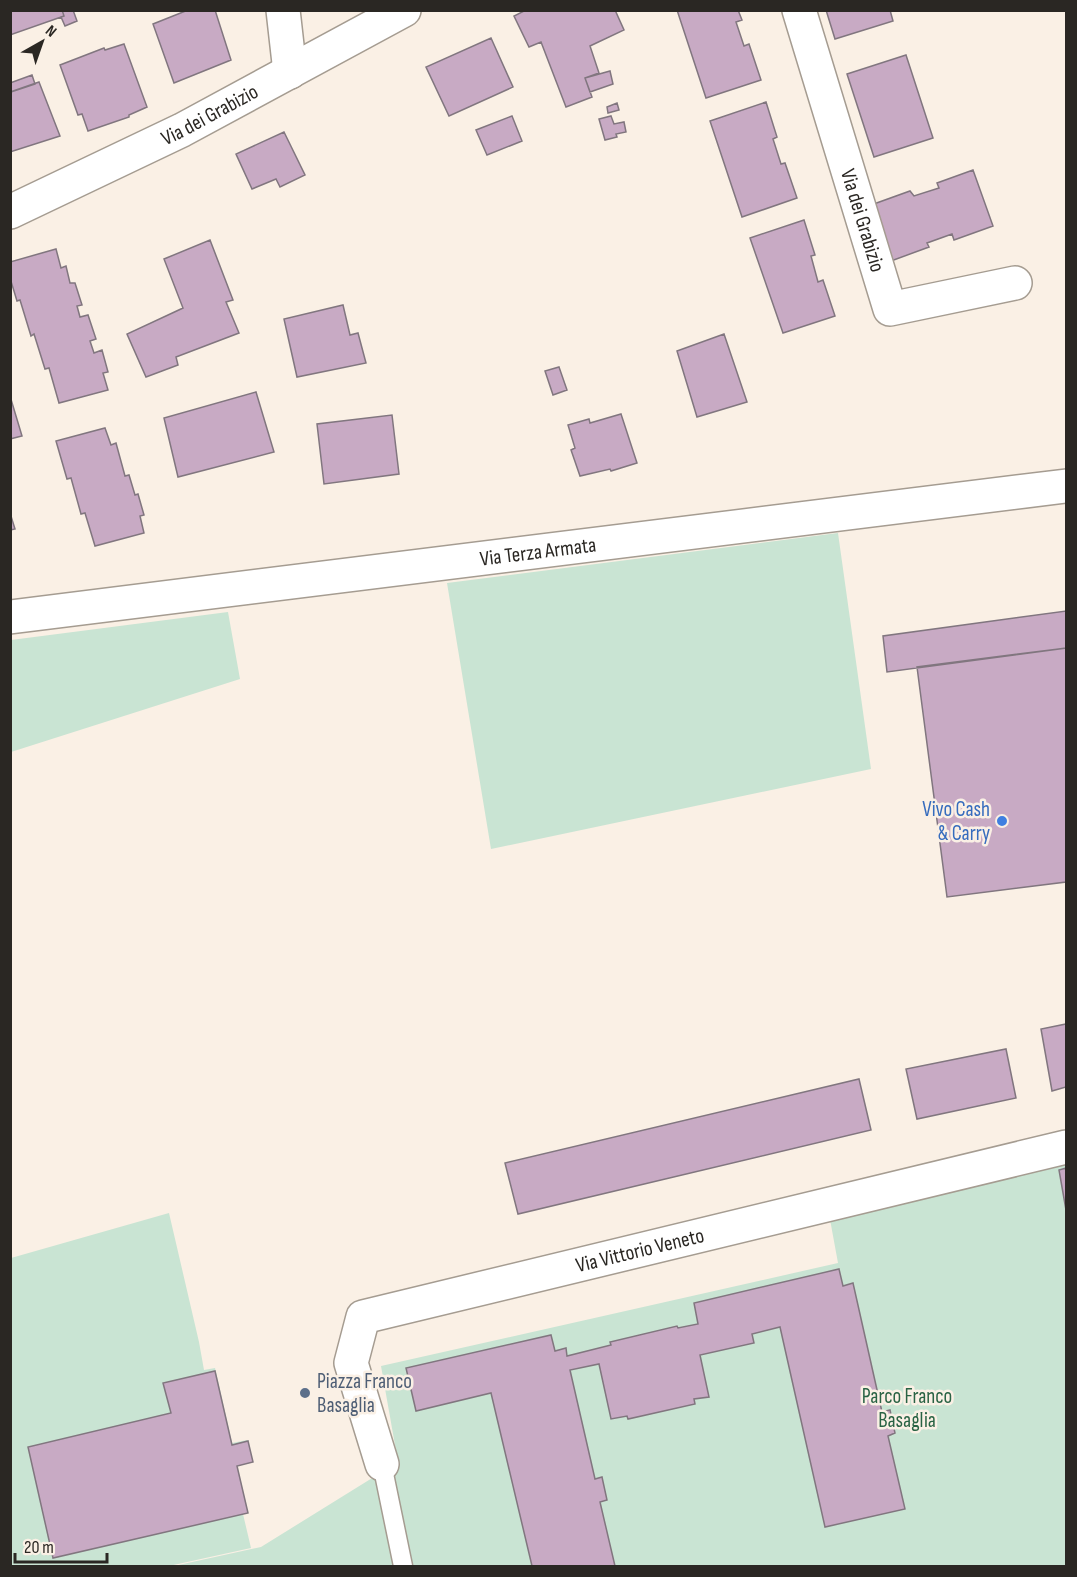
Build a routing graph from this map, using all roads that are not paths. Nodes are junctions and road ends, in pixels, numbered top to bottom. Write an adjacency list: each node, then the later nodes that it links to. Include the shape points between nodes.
1 (283, 10): 4 (street)
2 (404, 10): 4 (street, Via dei Grabizio)
3 (799, 10): 6 (street, Via dei Grabizio, via 890,309)
4 (290, 72): 5 (street, Via dei Grabizio, via 182,130)
5 (10, 212)
6 (1015, 283)
7 (1066, 486): 8 (street, Via Terza Armata)
8 (10, 617)
9 (1066, 1147): 10 (street, Via Vittorio Veneto, via 363,1317 351,1363)
10 (382, 1464): 11 (lane)
11 (403, 1566)

